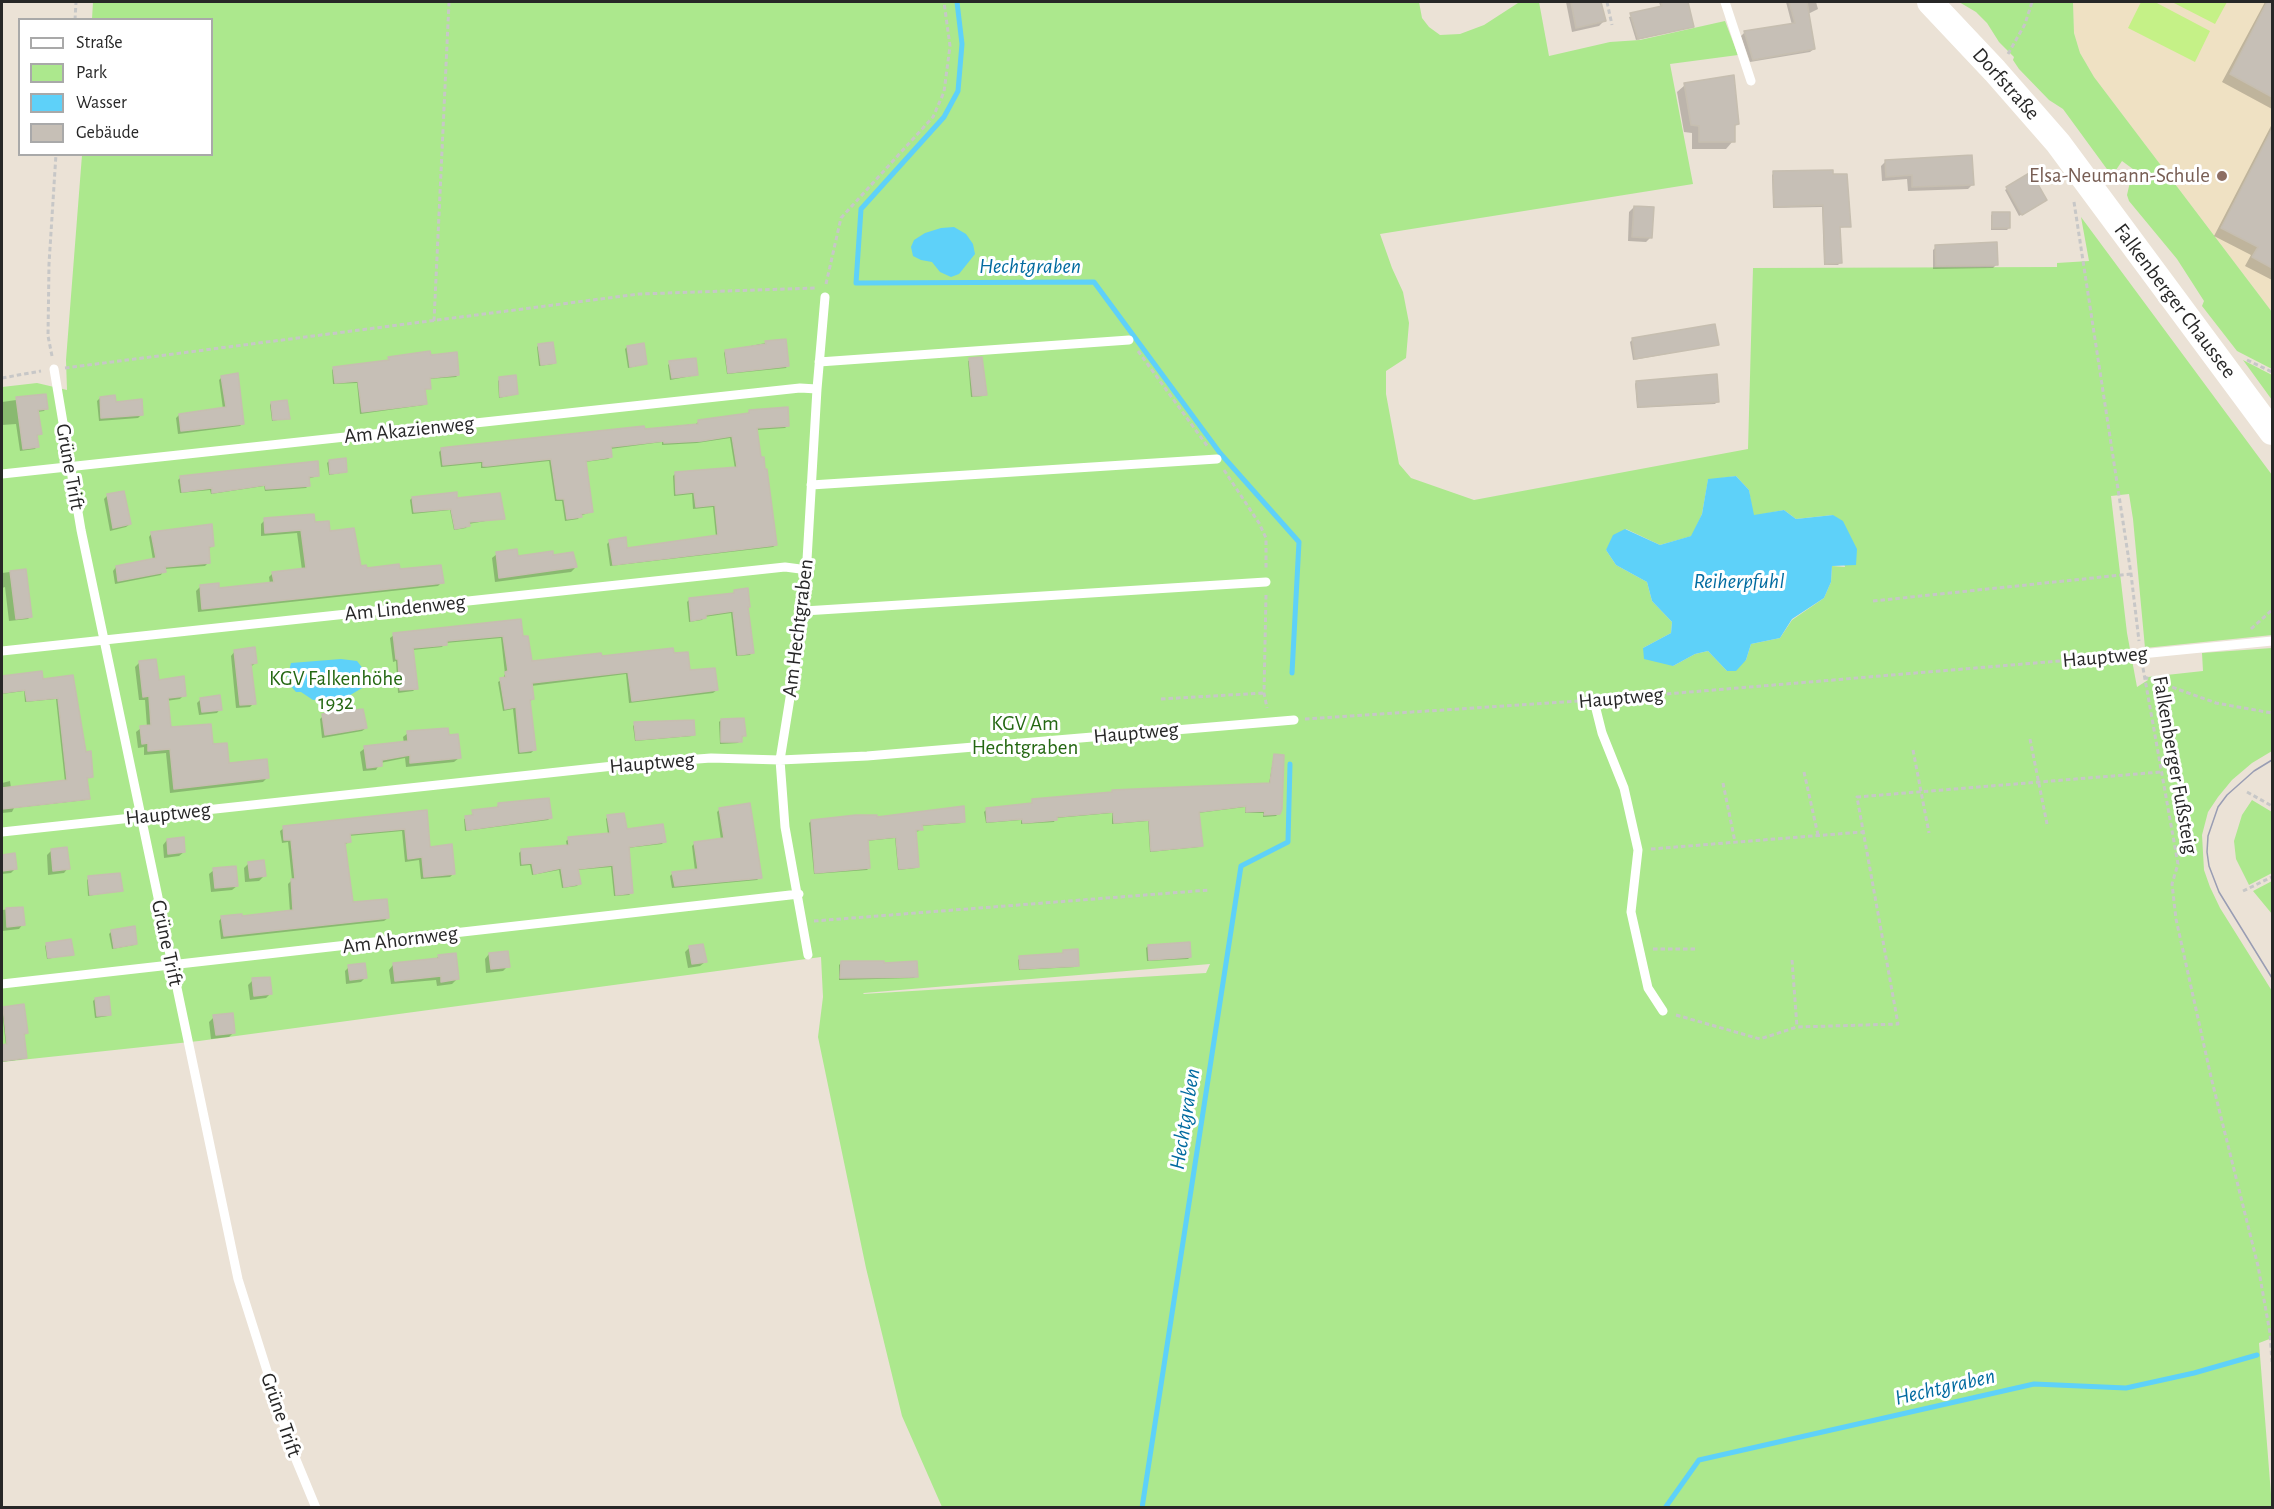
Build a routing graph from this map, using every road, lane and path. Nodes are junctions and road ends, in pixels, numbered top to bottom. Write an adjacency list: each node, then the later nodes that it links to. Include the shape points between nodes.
1 (76, 2): 8 (path)
2 (449, 2): 16 (path)
3 (944, 2): 15 (path, via 950,46 944,92 933,117 841,218)
4 (1606, 2): 9 (path)
5 (1725, 2): 11 (lane)
6 (1930, 2): 10 (main road, Dorfstraße)
7 (2032, 2): 10 (path, via 2025,24)
8 (75, 18)
9 (1612, 25)
10 (1995, 71): 13 (main road, Dorfstraße)
11 (1751, 81)
12 (56, 156): 20 (path, via 48,336)
13 (2077, 170): 24 (main road, Falkenberger Chaussee)
14 (2074, 203): 30 (path, Falkenberger Fußsteig)
15 (825, 293): 16 (path, via 639,294); 19 (lane, Am Hechtgraben)
16 (435, 321): 20 (path)
17 (1130, 340): 19 (lane); 25 (path)
18 (2243, 357): 21 (path)
19 (819, 362): 23 (lane, Am Hechtgraben)
20 (54, 369): 22 (path); 26 (lane, Grüne Trift)
21 (2272, 372)
22 (2, 378)
23 (817, 389): 26 (lane, Am Akazienweg); 28 (lane, Am Hechtgraben)
24 (2272, 432)
25 (1217, 459): 28 (lane); 31 (path, via 1266,538)
26 (70, 466): 27 (lane, Am Akazienweg); 35 (lane, Grüne Trift)
27 (2, 474)
28 (811, 485): 29 (lane, Am Hechtgraben)
29 (808, 570): 34 (lane, Am Hechtgraben); 35 (lane, Am Lindenweg, via 785,567)
30 (2131, 574): 32 (path); 39 (path, Falkenberger Fußsteig)
31 (1266, 582): 34 (lane); 41 (path)
32 (1873, 601)
33 (2272, 610): 37 (path, via 2249,631)
34 (804, 611): 49 (lane, Am Hechtgraben)
35 (105, 640): 38 (lane, Am Lindenweg); 57 (lane, Grüne Trift)
36 (2272, 642): 37 (lane, Hauptweg)
37 (2244, 644): 39 (lane, Hauptweg)
38 (2, 651)
39 (2141, 654): 40 (path, Falkenberger Fußsteig); 43 (path, Hauptweg)
40 (2144, 677): 44 (path, via 2216,702); 51 (path, Falkenberger Fußsteig)
41 (1264, 693): 42 (path); 46 (path)
42 (1161, 699)
43 (1594, 700): 45 (path, Hauptweg); 64 (lane, via 1602,733 1624,788)
44 (2272, 713)
45 (1294, 720): 46 (lane, Hauptweg)
46 (1270, 722): 49 (lane, Hauptweg)
47 (2030, 739): 52 (path)
48 (1913, 750): 54 (path)
49 (780, 760): 57 (lane, Hauptweg, via 711,758 632,764); 68 (lane, Am Hechtgraben, via 785,827)
50 (1804, 772): 62 (path)
51 (2161, 772): 52 (path); 78 (path, Falkenberger Fußsteig, via 2178,864 2172,884 2176,919 2258,1266)
52 (2037, 782): 54 (path); 58 (path)
53 (1723, 783): 63 (path)
54 (1919, 792): 60 (path, via 1857,797); 61 (path)
55 (2247, 792): 56 (path)
56 (2272, 806)
57 (142, 816): 59 (lane, Hauptweg); 74 (lane, Grüne Trift)
58 (2048, 824)
59 (2, 832)
60 (1862, 832): 62 (path); 77 (path, via 1898,1024)
61 (1929, 833)
62 (1818, 835): 63 (path)
63 (1735, 842): 64 (path)
64 (1638, 850): 70 (lane, via 1631,912)
65 (2272, 877): 67 (path)
66 (1209, 890): 69 (path)
67 (2243, 891)
68 (799, 894): 69 (lane, Am Hechtgraben); 74 (lane, Am Ahornweg)
69 (803, 922): 72 (lane, Am Hechtgraben)
70 (1640, 949): 71 (path); 76 (lane, via 1648,988)
71 (1695, 949)
72 (808, 955)
73 (1792, 960): 77 (path)
74 (172, 966): 75 (lane, Am Ahornweg); 79 (lane, Grüne Trift, via 238,1279 292,1450)
75 (2, 984)
76 (1664, 1011): 77 (path, via 1760,1039)
77 (1797, 1027)
78 (2272, 1362)
79 (316, 1508)

